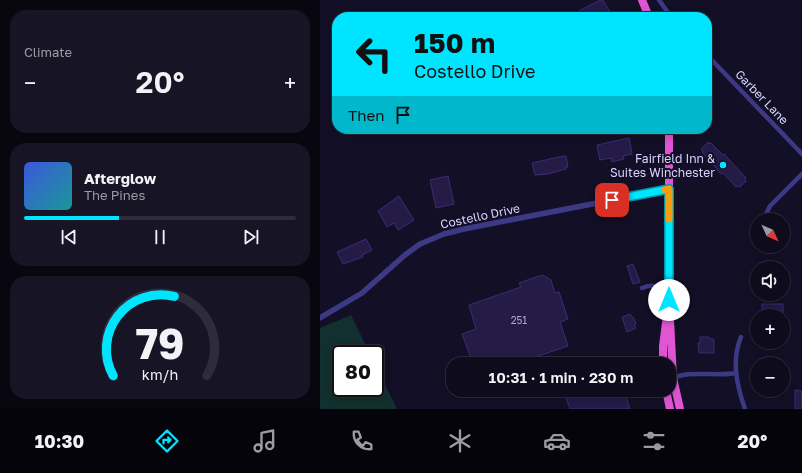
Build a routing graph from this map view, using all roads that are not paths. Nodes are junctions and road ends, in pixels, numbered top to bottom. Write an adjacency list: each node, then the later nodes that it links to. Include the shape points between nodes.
1 (642, 0): 3 (highway)
2 (659, 0): 4 (street)
3 (647, 12)
4 (667, 12)
5 (712, 60): 7 (street, Garber Lane)
6 (669, 134): 9 (highway)
7 (802, 154)
8 (802, 174): 10 (street, via 770,206)
9 (669, 189): 12 (highway); 13 (street, Costello Drive, via 436,236 413,249 362,293)
10 (766, 213)
11 (642, 288): 12 (street, via 655,286)
12 (669, 300): 15 (highway); 16 (highway)
13 (320, 318)
14 (741, 337): 17 (street, via 737,346)
15 (664, 357)
16 (670, 357)
17 (736, 374): 18 (street, via 686,375); 23 (street)
18 (676, 378)
19 (676, 396): 22 (highway)
20 (667, 397): 21 (highway)
21 (670, 409)
22 (680, 409)
23 (745, 409)

